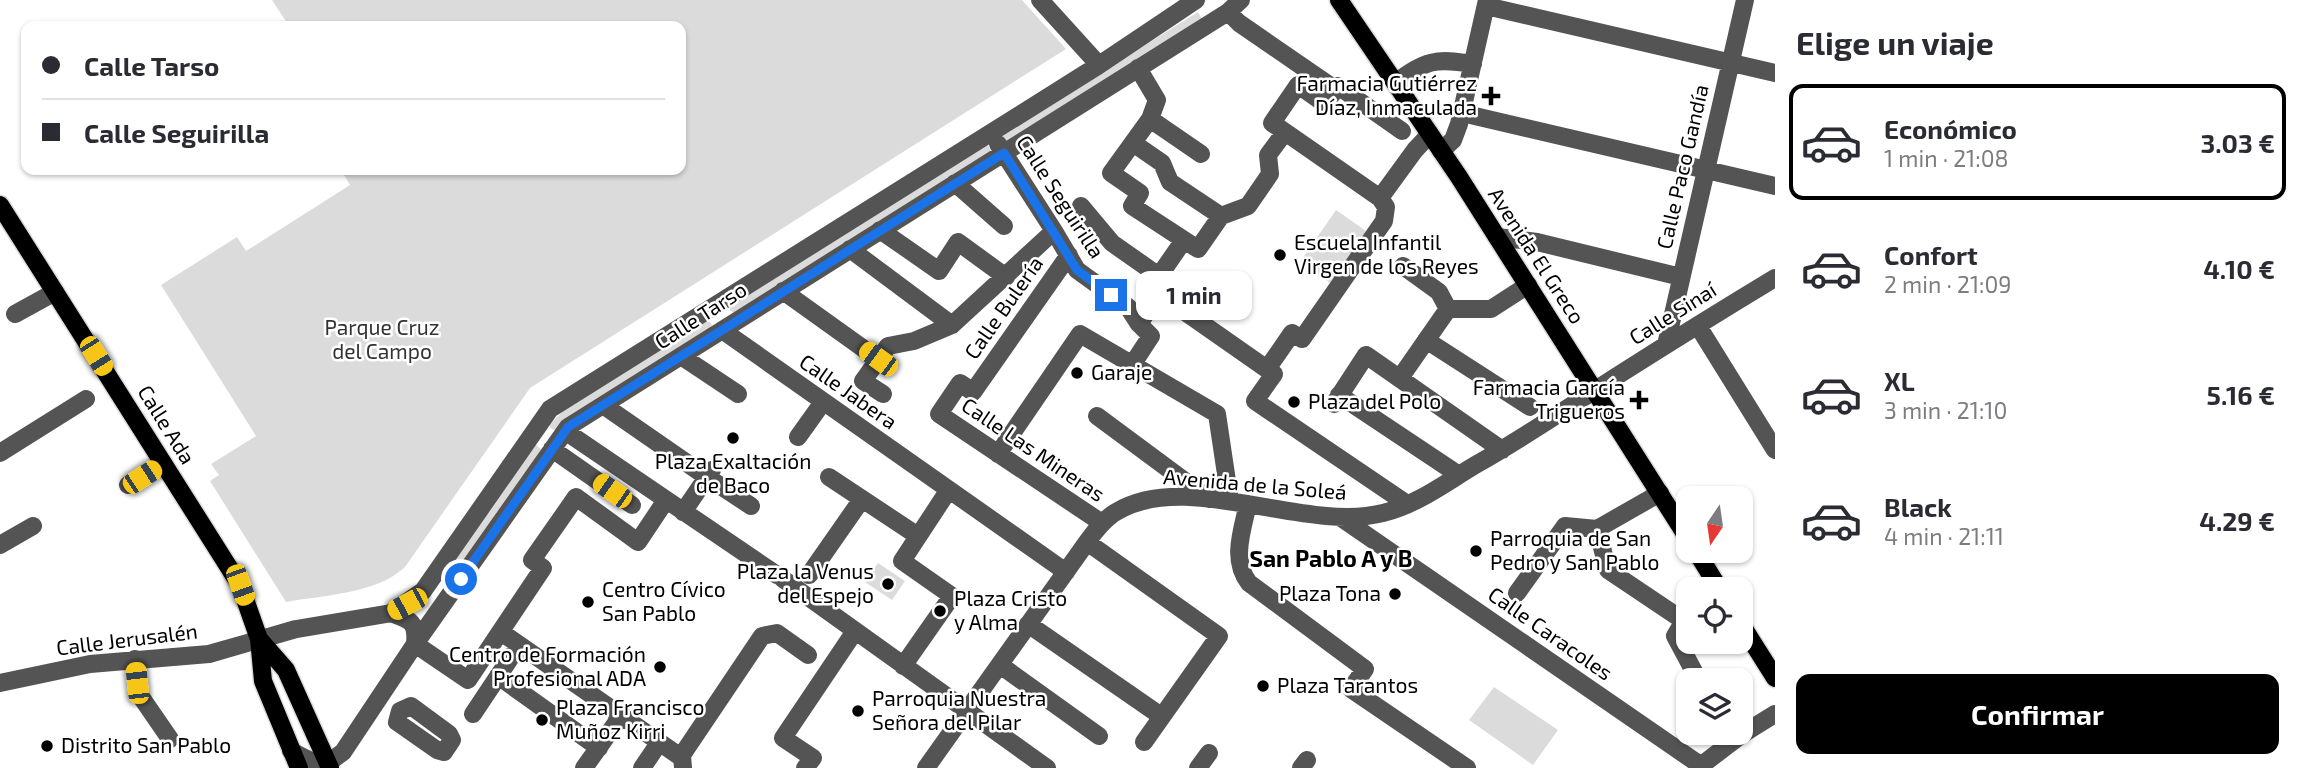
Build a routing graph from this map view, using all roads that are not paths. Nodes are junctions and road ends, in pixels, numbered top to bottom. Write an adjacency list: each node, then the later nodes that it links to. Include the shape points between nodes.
1 (1040, 0): 9 (street)
2 (1196, 0): 9 (street, Calle Tarso)
3 (1339, 0): 12 (main road, Avenida El Greco)
4 (1745, 0): 7 (street, Calle Paco Gandía)
5 (1487, 3): 7 (street); 8 (street)
6 (1234, 6): 10 (street, Calle Tarso); 13 (street, via 1239,23)
7 (1731, 62): 11 (street); 24 (street, Calle Paco Gandía)
8 (1473, 64): 12 (street, via 1443,59 1418,66); 14 (street)
9 (1098, 65): 18 (street, Calle Tarso)
10 (1138, 68): 15 (street, via 1157,100); 22 (street, Calle Tarso)
11 (1775, 73)
12 (1395, 83): 19 (main road, Avenida El Greco)
13 (1329, 85)
14 (1462, 113): 21 (street, via 1453,140); 24 (street)
15 (1150, 119): 20 (street); 23 (street)
16 (1402, 131): 17 (street, via 1338,86 1325,104 1298,85 1272,123)
17 (1285, 132): 27 (street); 30 (street, via 1268,156 1270,174 1248,206)
18 (991, 133): 22 (street, Calle Seguirilla); 101 (street, Calle Tarso, via 550,409 423,591)
19 (1430, 134): 21 (main road, Avenida El Greco); 27 (street)
20 (1133, 143): 30 (street, via 1162,163 1170,182); 35 (street, via 1111,173 1140,194 1132,206)
21 (1441, 151): 34 (main road, Avenida El Greco)
22 (1004, 153): 25 (street, Calle Tarso); 33 (street, Calle Seguirilla)
23 (1201, 154)
24 (1706, 170): 26 (street); 40 (street, Calle Paco Gandía)
25 (955, 183): 31 (street); 32 (street, Calle Tarso)
26 (1775, 186)
27 (1380, 198): 57 (street, via 1384,221 1302,339 1292,333)
28 (0, 205): 45 (main road, Calle Ada)
29 (1081, 206): 42 (street, via 1112,243)
30 (1220, 216): 35 (street)
31 (1004, 226)
32 (880, 230): 36 (street, Calle Tarso); 39 (street, via 939,271 958,242)
33 (1054, 231): 37 (street, Calle Seguirilla); 39 (street)
34 (1497, 237): 40 (street, via 1537,242); 43 (main road, Avenida El Greco)
35 (1191, 245): 42 (street)
36 (850, 249): 44 (street, Calle Tarso); 49 (street)
37 (1069, 255): 48 (street, Calle Seguirilla, via 1077,270 1128,307); 66 (street, Calle Bulería, via 973,392 960,383)
38 (1403, 266): 46 (street, via 1439,292)
39 (1006, 277): 49 (street)
40 (1681, 277): 53 (street, Calle Paco Gandía)
41 (1775, 278): 50 (street, Calle Sinaí)
42 (1159, 285): 48 (street); 57 (street)
43 (1528, 285): 46 (street, via 1491,309); 59 (main road, Avenida El Greco)
44 (783, 291): 51 (street, Calle Tarso); 55 (street)
45 (55, 292): 47 (street); 75 (main road, Calle Ada)
46 (1448, 309): 52 (street)
47 (15, 314)
48 (1139, 324): 56 (street, via 1151,335)
49 (952, 325): 55 (street, via 888,346)
50 (1698, 326): 53 (street, Calle Sinaí); 72 (street)
51 (722, 330): 54 (street, Calle Tarso); 63 (street, Calle Jabera)
52 (1426, 340): 58 (street); 65 (street)
53 (1666, 345): 59 (street, Calle Sinaí)
54 (681, 356): 60 (street); 64 (street, Calle Tarso)
55 (878, 359): 61 (street, via 863,381)
56 (1132, 365): 74 (street, via 1080,334); 85 (street, via 1217,414)
57 (1270, 372): 86 (street, via 1255,401)
58 (1400, 378): 71 (street); 77 (street, via 1366,355 1336,399)
59 (1595, 391): 71 (street, Avenida de la Soleá); 81 (main road, Avenida El Greco)
60 (738, 394)
61 (883, 394)
62 (86, 399): 73 (street)
63 (823, 402): 69 (street); 80 (street, Calle Jabera)
64 (603, 405): 68 (street, Calle Tarso); 76 (street)
65 (1530, 407)
66 (939, 414): 74 (street, Calle Las Mineras)
67 (1097, 416): 84 (street)
68 (565, 431): 70 (street, Calle Tarso); 83 (street)
69 (798, 438)
70 (552, 449): 87 (street); 106 (street, Calle Tarso)
71 (1502, 450): 77 (street, Avenida de la Soleá)
72 (1775, 450)
73 (0, 453)
74 (998, 454): 92 (street, Calle Las Mineras)
75 (163, 463): 79 (street); 105 (main road, Calle Ada, via 240,585)
76 (710, 473): 88 (street); 89 (street)
77 (1459, 475): 86 (street, Avenida de la Soleá)
78 (829, 477): 82 (street)
79 (128, 485)
80 (948, 491): 95 (street); 98 (street, Calle Jabera)
81 (1660, 494): 91 (main road, Avenida El Greco); 94 (street)
82 (862, 499): 95 (street); 99 (street)
83 (666, 500): 89 (street); 104 (street, via 639,542 576,497 532,560 543,568)
84 (1210, 500): 85 (street, Avenida de la Soleá); 92 (street, Avenida de la Soleá, via 1151,498)
85 (1239, 503): 90 (street, Avenida de la Soleá); 143 (street, via 1238,563 1249,583 1365,669 1351,689)
86 (1407, 504): 90 (street, Avenida de la Soleá, via 1383,513)
87 (632, 505)
88 (751, 506)
89 (683, 512): 99 (street)
90 (1340, 517): 136 (street, Calle Caracoles)
91 (1676, 519)
92 (1101, 523): 96 (street, Avenida de la Soleá)
93 (33, 526): 97 (street)
94 (1597, 529): 100 (street, via 1565,526); 113 (street, via 1608,570 1684,621 1675,636)
95 (918, 536): 112 (street, via 902,561 952,596)
96 (1087, 542): 98 (street, Avenida de la Soleá); 123 (street, via 1219,636)
97 (0, 545)
98 (1066, 572): 102 (street, Avenida de la Soleá)
99 (795, 579): 103 (street)
100 (1517, 593)
101 (391, 612): 105 (street, Calle Tarso); 106 (street, via 412,623)
102 (1028, 624): 111 (street, Avenida de la Soleá); 123 (street)
103 (855, 631): 112 (street); 140 (street, via 783,738 813,758)
104 (501, 632): 106 (street, via 468,680); 108 (street)
105 (259, 639): 110 (street, Calle Jerusalén, via 209,654); 131 (main road, via 262,681); 134 (main road, via 286,670)
106 (415, 643): 117 (street, Calle Tarso)
107 (1753, 643): 115 (main road)
108 (515, 651): 114 (street); 122 (street)
109 (808, 655): 133 (street, via 776,633 762,636)
110 (135, 659): 116 (street, Calle Jerusalén); 126 (street, via 139,694)
111 (1000, 665): 119 (street, Avenida de la Soleá); 125 (street)
112 (903, 666): 119 (street)
113 (1692, 668)
114 (498, 676): 120 (street); 130 (street)
115 (1775, 678)
116 (0, 683)
117 (380, 696): 118 (street); 134 (street, Calle Tarso, via 343,752)
118 (400, 711)
119 (967, 711): 135 (street, Avenida de la Soleá); 141 (street)
120 (473, 714)
121 (1775, 714): 124 (street)
122 (621, 716): 128 (street); 130 (street)
123 (1161, 716): 127 (street)
124 (1753, 727)
125 (1099, 736)
126 (170, 739)
127 (1144, 742)
128 (662, 745): 133 (street); 139 (street)
129 (1726, 745): 136 (street)
130 (598, 748): 138 (street)
131 (291, 751): 134 (street); 137 (main road)
132 (1209, 752): 142 (street)
133 (682, 763)
134 (329, 765)
135 (935, 765)
136 (1699, 766)
137 (299, 768)
138 (584, 768)
139 (642, 768)
140 (805, 768)
141 (1047, 768)
142 (1198, 768)
143 (1467, 768)

